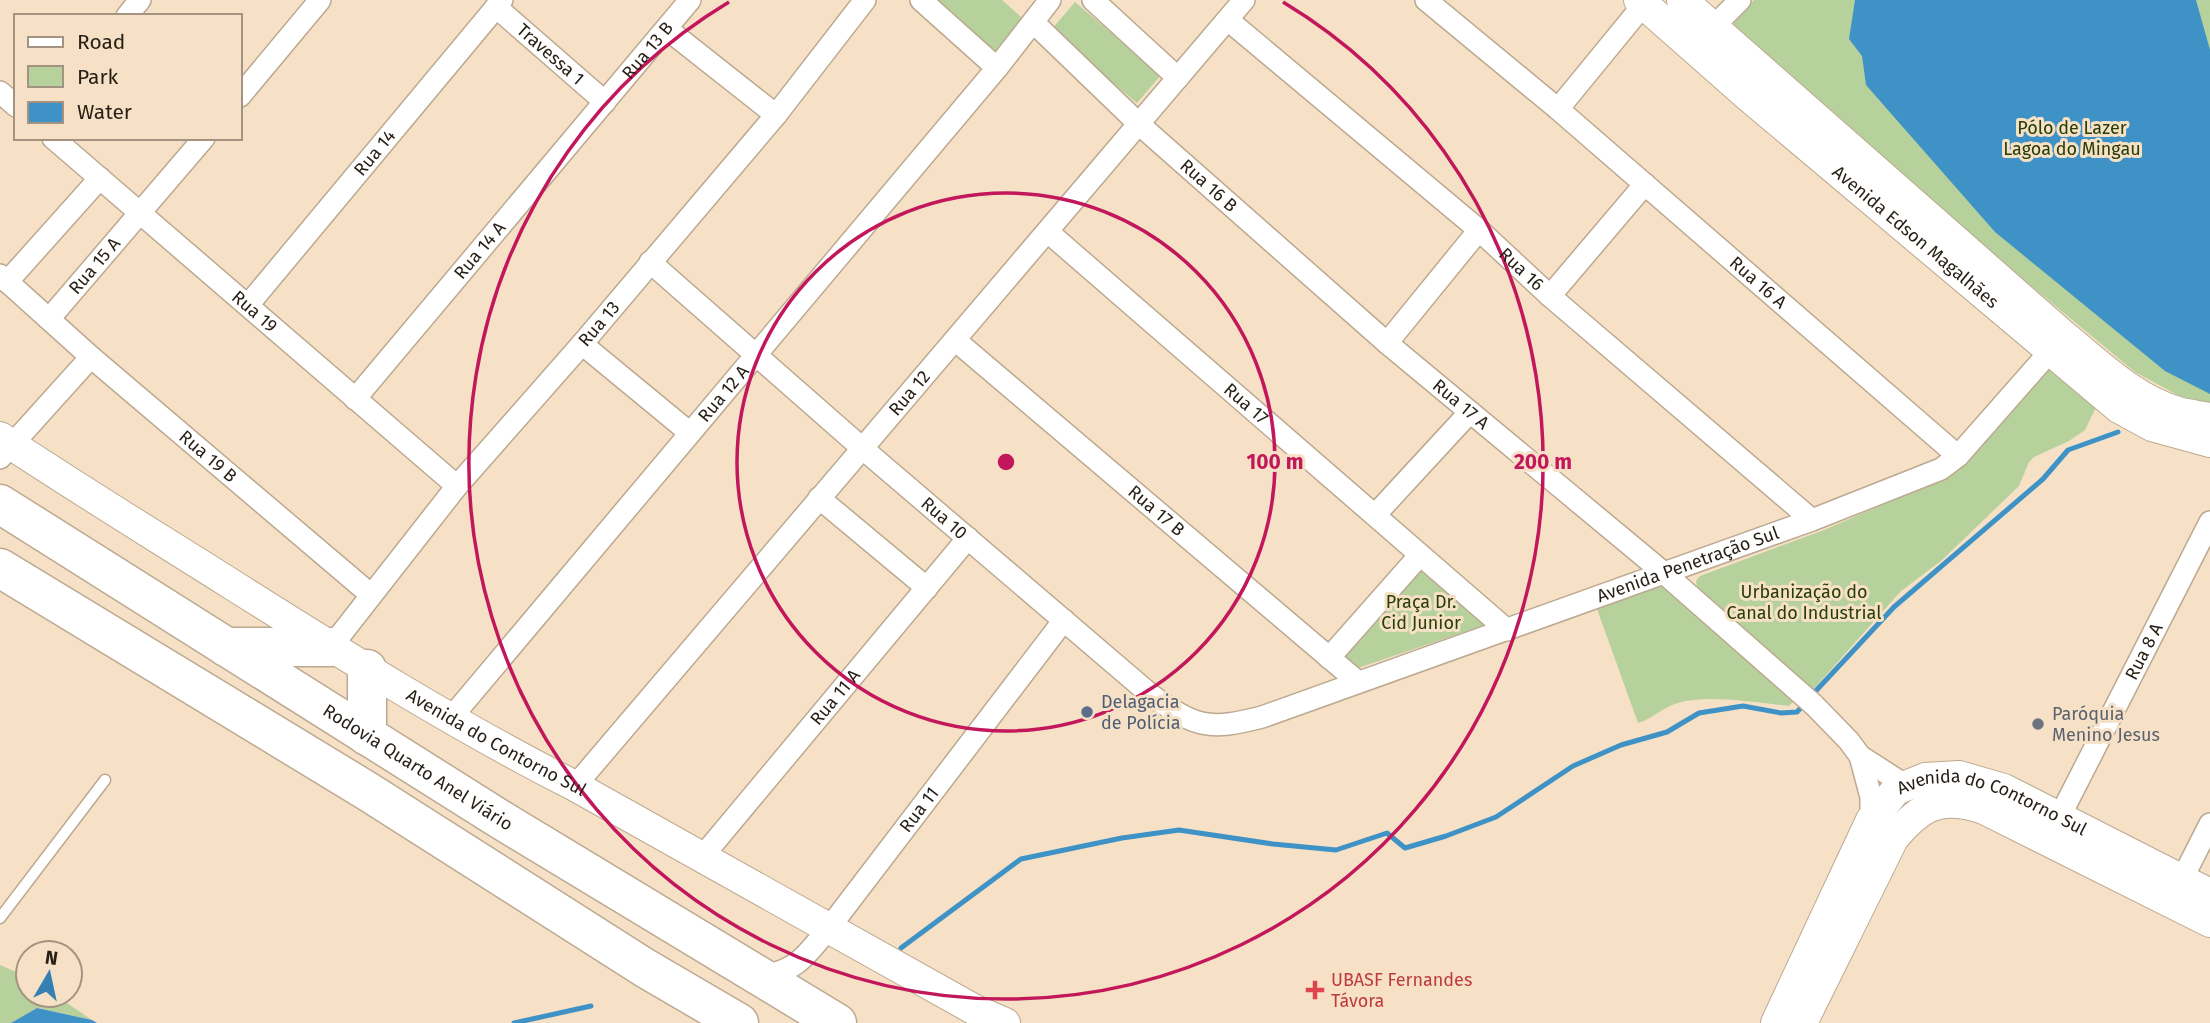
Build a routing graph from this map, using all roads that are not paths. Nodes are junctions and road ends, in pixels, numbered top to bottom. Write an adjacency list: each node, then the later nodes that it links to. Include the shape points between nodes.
1 (140, 0): 14 (street)
2 (320, 0): 23 (street)
3 (690, 0): 18 (street, Rua 13 B)
4 (865, 0): 28 (street, Rua 13)
5 (921, 0): 19 (street)
6 (1050, 0): 16 (street, Rua 12 A)
7 (1093, 0): 21 (street)
8 (1244, 0): 15 (street, Rua 12)
9 (1426, 0): 27 (street)
10 (1682, 0): 17 (street, Avenida Edson Magalhães)
11 (1740, 0): 17 (street)
12 (1642, 2): 24 (street, Avenida Edson Magalhães); 27 (street)
13 (499, 3): 25 (street, Travessa 1); 40 (street, Rua 14)
14 (129, 14)
15 (1228, 20): 21 (street, Rua 12); 35 (street, Rua 16)
16 (1033, 22): 19 (street, Rua 12 A); 29 (street, Rua 16 B)
17 (1714, 26): 20 (street, Avenida Edson Magalhães)
18 (667, 29): 25 (street, Rua 13 B); 28 (street)
19 (997, 68): 46 (street, Rua 12 A)
20 (1771, 76): 24 (street); 45 (street, Avenida Edson Magalhães)
21 (1178, 78): 29 (street, Rua 12)
22 (0, 92): 26 (street)
23 (242, 94)
24 (1748, 96): 45 (street, Avenida Edson Magalhães)
25 (605, 102): 48 (street, Rua 14 A)
26 (14, 104)
27 (1558, 109): 33 (street, Rua 16 A)
28 (776, 115): 37 (street, Rua 13)
29 (1140, 125): 36 (street, Rua 12); 43 (street, Rua 16 B)
30 (55, 140): 32 (street, Rua 19)
31 (202, 140): 34 (street, Rua 15 A)
32 (100, 178): 34 (street, Rua 19); 38 (street)
33 (1645, 184): 39 (street); 55 (street, Rua 16 A)
34 (141, 214): 40 (street, Rua 19); 41 (street, Rua 15 A)
35 (1479, 230): 39 (street, Rua 16); 43 (street)
36 (1048, 232): 42 (street, Rua 12); 59 (street, Rua 17)
37 (650, 262): 44 (street, Rua 13); 46 (street, Rua 10)
38 (4, 279): 41 (street, Rua 19 B)
39 (1550, 296): 60 (street, Rua 16)
40 (248, 305): 48 (street, Rua 19)
41 (49, 319): 47 (street, Rua 19 B)
42 (956, 340): 54 (street, Rua 12); 72 (street, Rua 17 B)
43 (1387, 343): 49 (street, Rua 17 A)
44 (582, 344): 51 (street); 56 (street, Rua 13)
45 (2057, 344): 50 (street, Avenida Edson Magalhães, via 2143,397 2178,412); 52 (street, Avenida Edson Magalhães, via 2119,408 2152,426); 55 (street, Avenida Penetração Sul)
46 (755, 355): 51 (street, Rua 12 A); 54 (street, Rua 10)
47 (91, 357): 53 (street); 67 (street, Rua 19 B)
48 (355, 399): 56 (street, Rua 19)
49 (1470, 412): 59 (street); 65 (street, Rua 17 A)
50 (2210, 418)
51 (690, 433): 76 (street, Rua 12 A)
52 (2210, 442)
53 (4, 447): 71 (street, Avenida do Contorno Sul)
54 (862, 448): 57 (street, Rua 12); 62 (street, Rua 10)
55 (1958, 456): 60 (street, Avenida Penetração Sul, via 1941,469)
56 (457, 486): 67 (street, Rua 13)
57 (819, 498): 66 (street); 81 (street, Rua 12)
58 (0, 504): 70 (highway, Rodovia Quarto Anel Viário)
59 (1375, 515): 63 (street, Rua 17)
60 (1812, 520): 65 (street, Avenida Penetração Sul)
61 (2210, 522): 84 (street, Rua 8 A)
62 (968, 538): 66 (street, Rua 11 A); 68 (street, Rua 10)
63 (1420, 555): 69 (street, Rua 17); 72 (street)
64 (0, 568): 82 (highway)
65 (1664, 573): 69 (street, Avenida Penetração Sul); 78 (street, Rua 17 A, via 1814,705)
66 (927, 588): 87 (street, Rua 11 A)
67 (370, 594): 71 (street, Rua 13)
68 (1064, 620): 75 (street, Rua 10, via 1151,695 1194,722 1223,726); 93 (street, Rua 11)
69 (1507, 631): 74 (street, Avenida Penetração Sul)
70 (226, 647): 71 (highway); 77 (highway, Rodovia Quarto Anel Viário)
71 (331, 647): 73 (street, Avenida do Contorno Sul)
72 (1329, 658): 74 (street, Rua 17 B)
73 (367, 669): 76 (street, Avenida do Contorno Sul); 77 (highway)
74 (1358, 682): 75 (street, Avenida Penetração Sul)
75 (1262, 717)
76 (450, 719): 81 (street, Avenida do Contorno Sul)
77 (367, 736): 83 (highway, Rodovia Quarto Anel Viário)
78 (1860, 757): 80 (street); 85 (street, via 1871,797)
79 (105, 780): 90 (lane)
80 (1905, 785): 84 (street, Avenida do Contorno Sul, via 1941,775 1976,779); 85 (street, Avenida do Contorno Sul)
81 (575, 786): 87 (street, Avenida do Contorno Sul)
82 (367, 791): 83 (highway, via 425,803); 94 (highway)
83 (456, 791): 92 (highway, Rodovia Quarto Anel Viário)
84 (2059, 818): 88 (street, Avenida do Contorno Sul)
85 (1871, 820): 99 (street, Avenida do Contorno Sul)
86 (2210, 824): 88 (street)
87 (702, 857): 93 (street, Avenida do Contorno Sul)
88 (2176, 891): 89 (street, Avenida do Contorno Sul); 91 (street, Avenida do Contorno Sul); 100 (street, Avenida do Contorno Sul, via 1965,802 1932,805 1893,839)
89 (2210, 894)
90 (0, 918)
91 (2210, 922)
92 (676, 927): 94 (highway, via 661,930 649,941); 95 (highway, Rodovia Quarto Anel Viário)
93 (829, 928): 95 (street, Rua 11, via 798,964 780,974); 98 (street, Avenida do Contorno Sul)
94 (645, 968): 96 (highway)
95 (760, 977): 97 (highway, Rodovia Quarto Anel Viário)
96 (739, 1023)
97 (837, 1023)
98 (1005, 1023)
99 (1776, 1023)
100 (1802, 1023)

